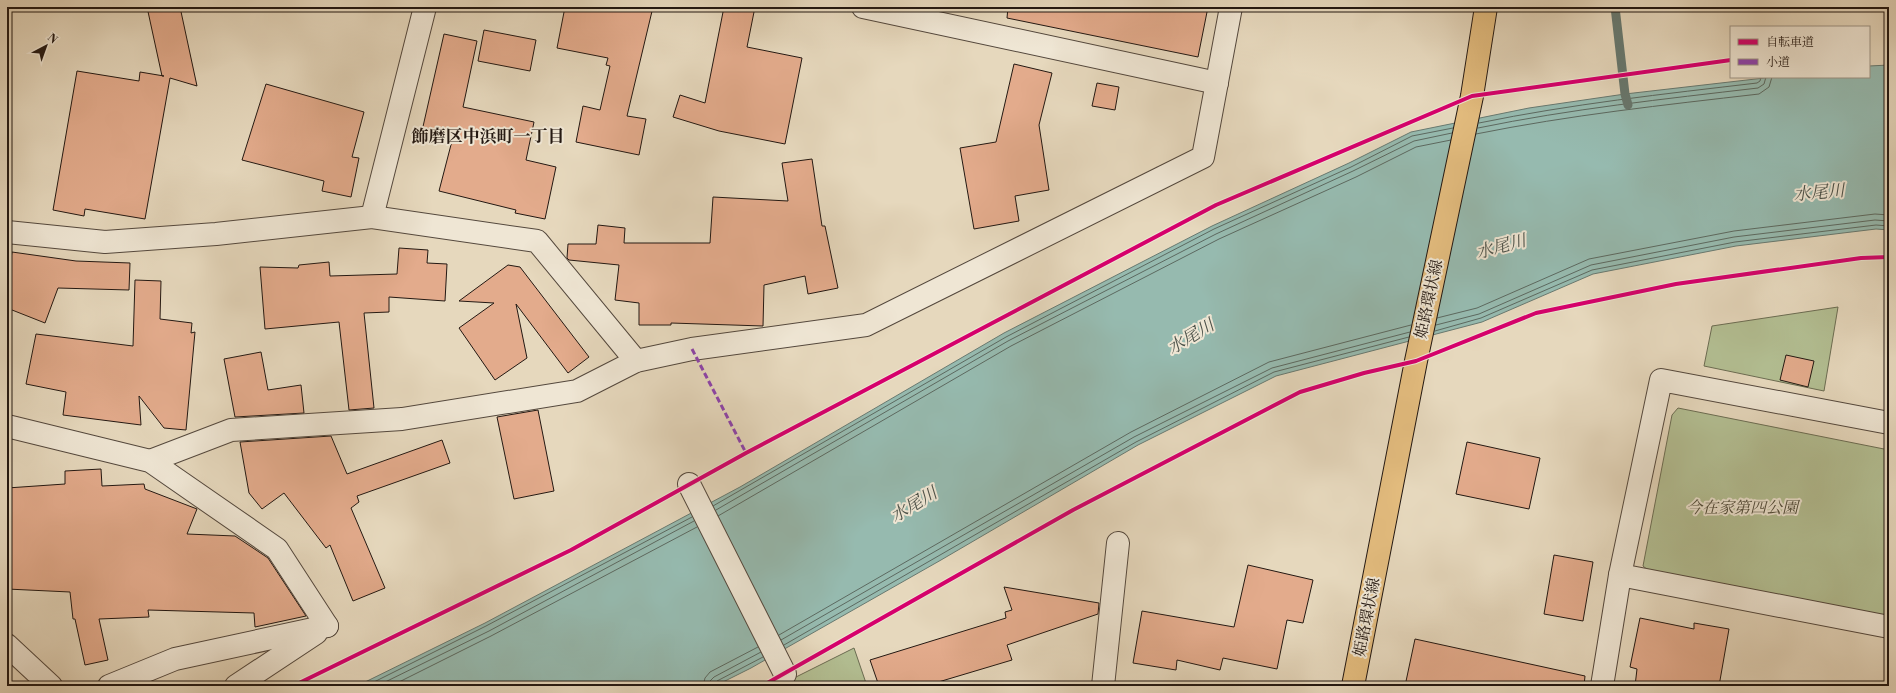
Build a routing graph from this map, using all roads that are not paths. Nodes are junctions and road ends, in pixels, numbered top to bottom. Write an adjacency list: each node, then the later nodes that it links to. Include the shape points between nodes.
1 (425, 7): 6 (street)
2 (863, 7): 5 (street)
3 (1231, 7): 5 (street)
4 (1486, 7): 23 (main road, 姫路環状線, via 1472,96 1416,361)
5 (1217, 83): 8 (street, via 1203,157 866,325 692,349)
6 (372, 217): 7 (street, via 216,234 105,242); 8 (street, via 537,241)
7 (7, 232)
8 (636, 360): 11 (street, via 578,391 402,419 231,430)
9 (1889, 423): 14 (street, via 1661,380)
10 (7, 426): 11 (street)
11 (150, 461): 15 (street, via 277,549)
12 (689, 484): 18 (street)
13 (1118, 543): 22 (street)
14 (1620, 575): 16 (street); 24 (street)
15 (328, 626): 20 (street, via 175,660); 21 (street)
16 (1889, 627)
17 (7, 645): 19 (street)
18 (785, 674)
19 (51, 686)
20 (109, 686)
21 (236, 686)
22 (1103, 686)
23 (1353, 686)
24 (1602, 686)

